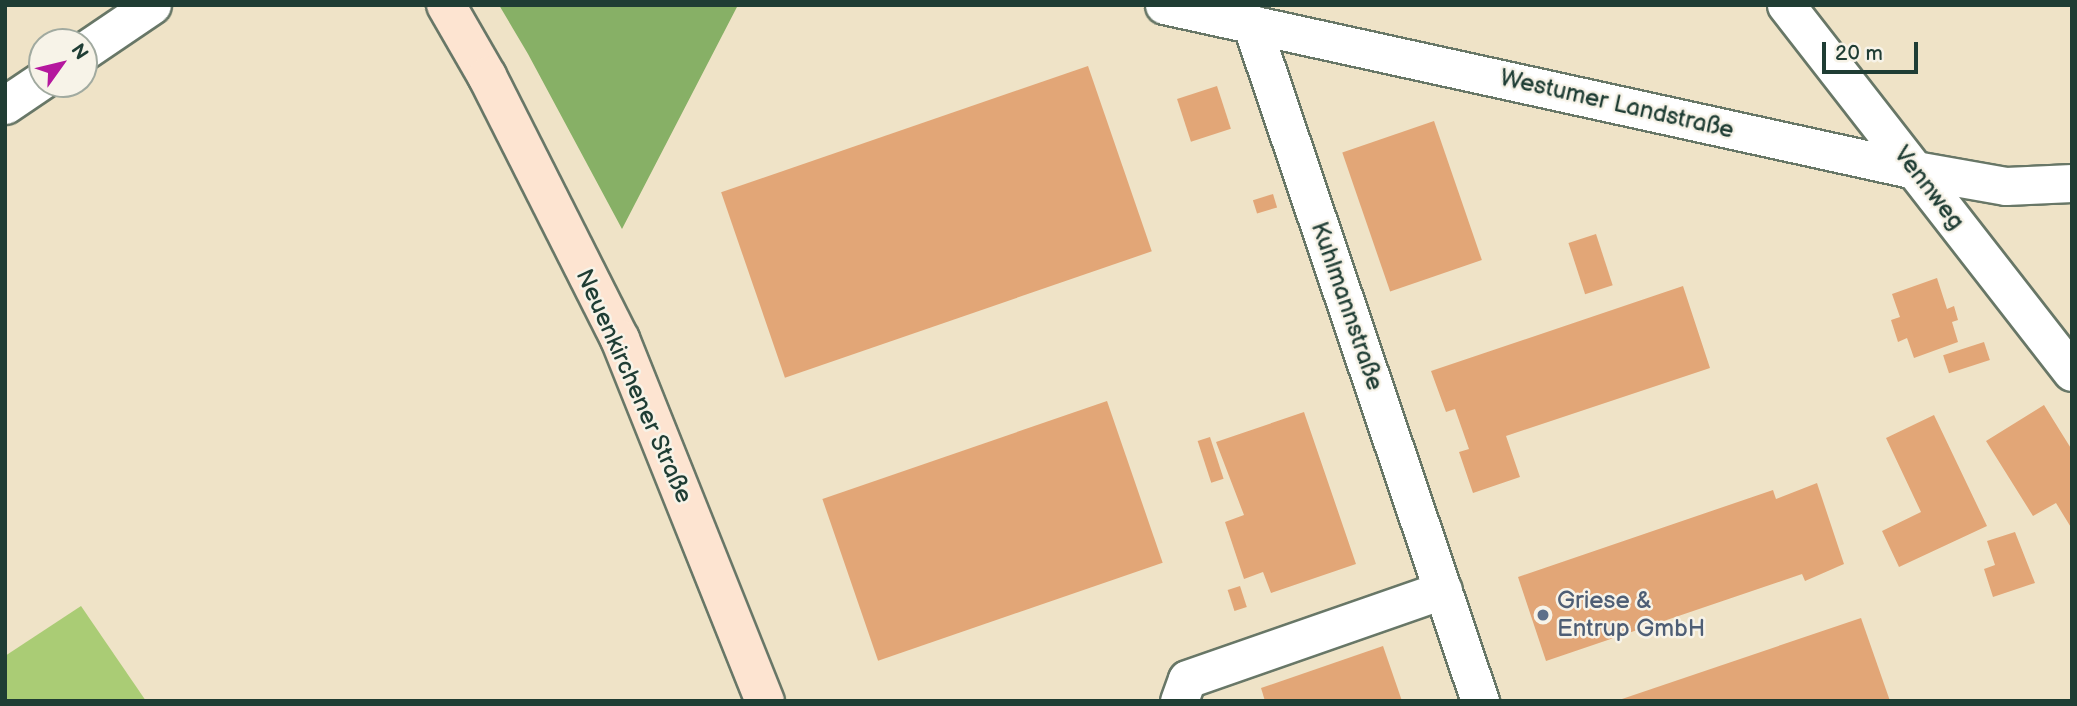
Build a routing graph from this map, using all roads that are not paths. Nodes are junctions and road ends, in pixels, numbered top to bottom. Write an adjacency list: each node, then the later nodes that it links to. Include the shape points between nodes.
1 (152, 5): 6 (street)
2 (446, 5): 13 (main road, Neuenkirchener Straße, via 487,76 620,339)
3 (1164, 5): 5 (street, Westumer Landstraße)
4 (1786, 5): 9 (street, Vennweg)
5 (1251, 23): 9 (street, Westumer Landstraße); 12 (street, Kuhlmannstraße)
6 (98, 42)
7 (28, 89): 8 (street)
8 (5, 105)
9 (1915, 170): 10 (street, Westumer Landstraße, via 2006,186); 11 (street, Vennweg)
10 (2072, 183)
11 (2072, 372)
12 (1443, 590): 14 (street, via 1187,678); 15 (street, Kuhlmannstraße)
13 (765, 701)
14 (1179, 701)
15 (1480, 701)

